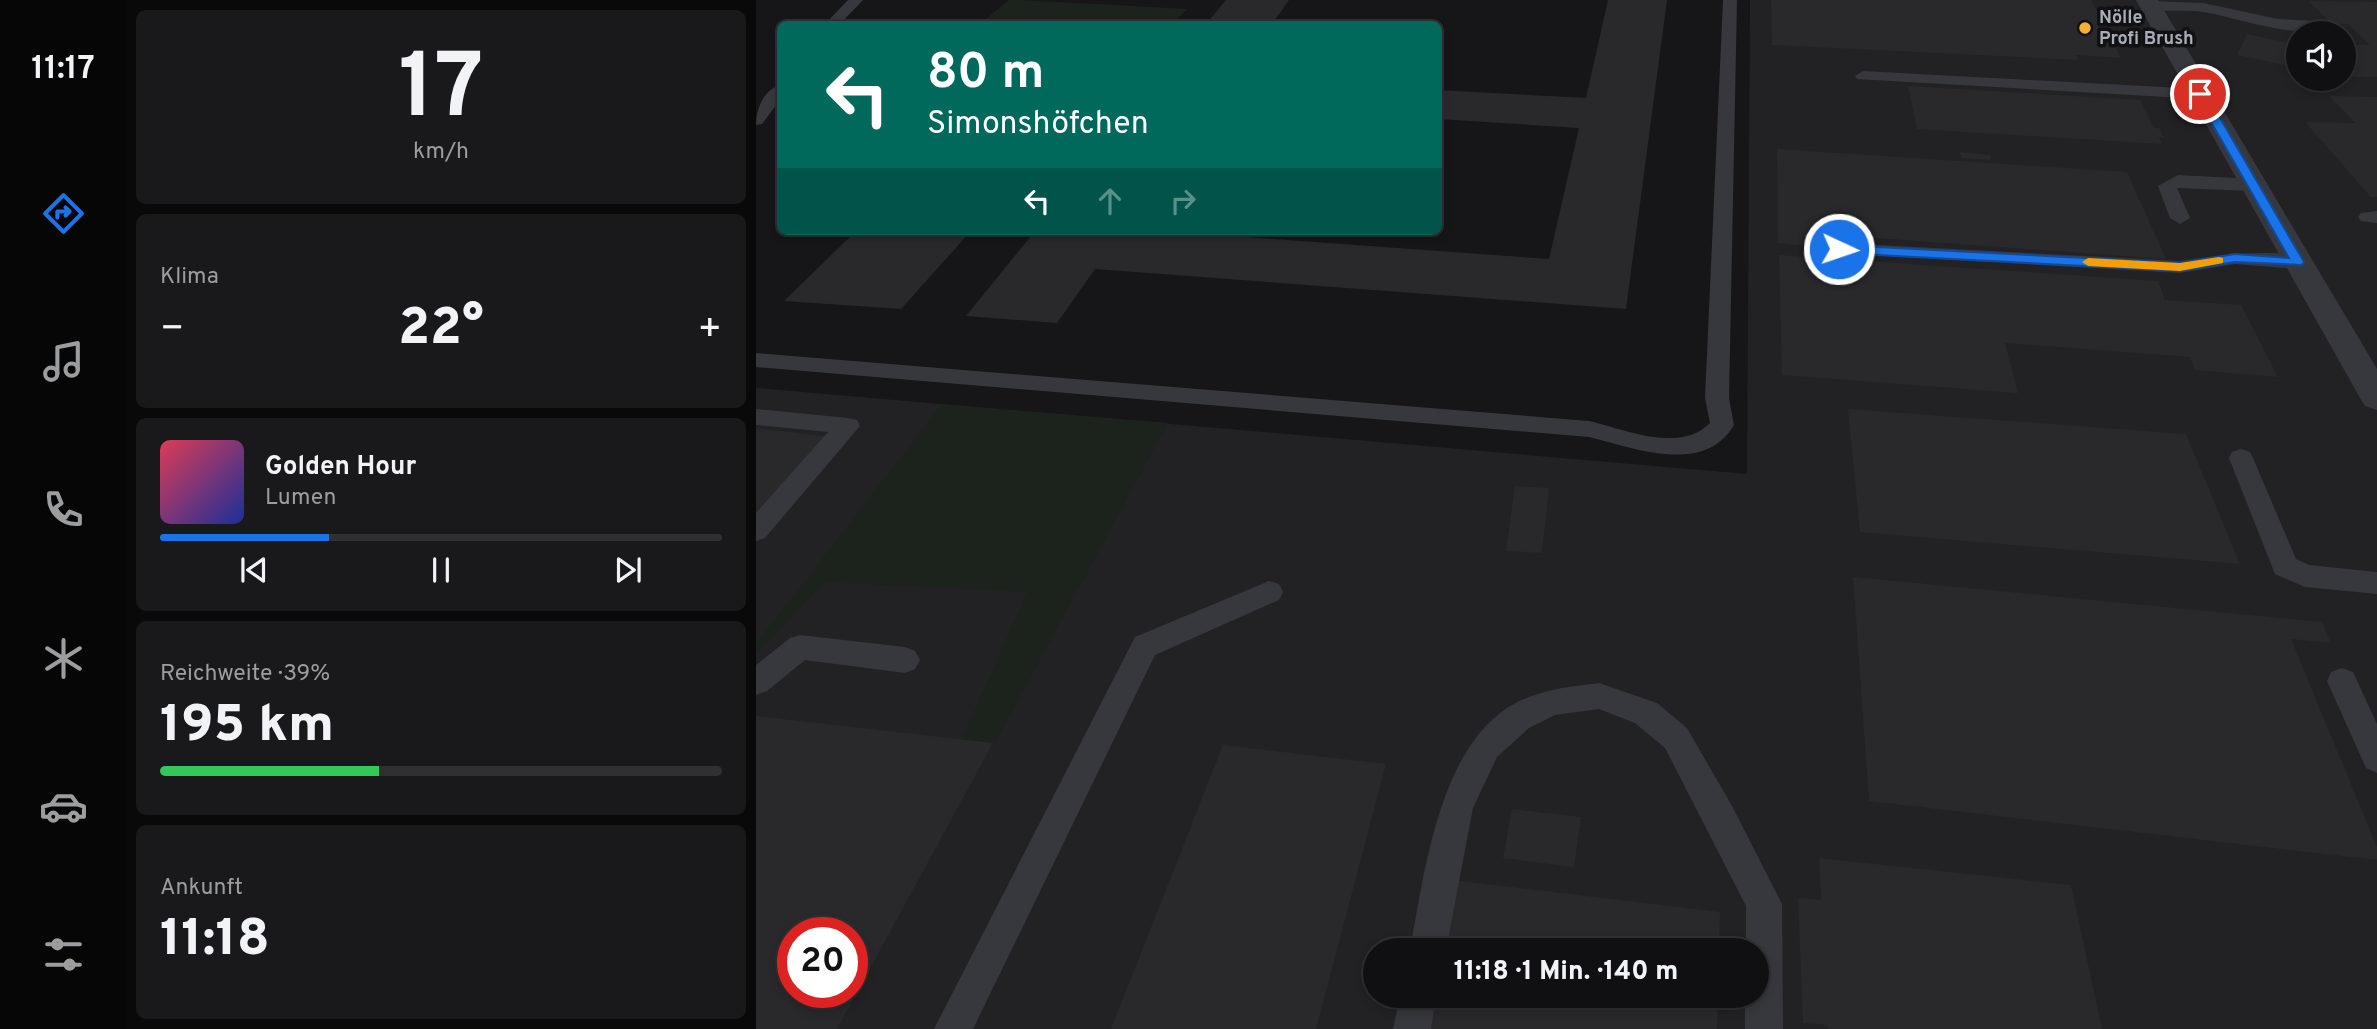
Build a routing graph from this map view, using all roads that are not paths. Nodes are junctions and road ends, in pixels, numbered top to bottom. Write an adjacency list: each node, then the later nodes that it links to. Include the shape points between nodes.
1 (856, 0): 4 (lane)
2 (1730, 0): 14 (lane, via 1717,398 1722,425 1714,437 1699,445 1675,446 1589,429)
3 (2148, 2): 5 (lane, via 2203,7); 8 (street)
4 (835, 21)
5 (2286, 24)
6 (1863, 76): 8 (lane)
7 (777, 94): 9 (lane)
8 (2200, 94): 10 (street)
9 (756, 120)
10 (2253, 185): 11 (lane, via 2178,181 2167,186); 13 (street)
11 (2180, 218)
12 (1839, 249): 13 (lane, via 2180,267 2235,258)
13 (2298, 262): 15 (street)
14 (756, 360)
15 (2377, 398)
16 (756, 416): 18 (lane, via 848,426)
17 (2241, 458): 19 (lane, via 2285,566 2305,576)
18 (756, 531)
19 (2377, 583)
20 (1269, 592): 29 (lane, via 1146,646)
21 (905, 660): 23 (lane, via 800,647)
22 (2342, 681): 24 (lane)
23 (756, 682)
24 (2377, 758)
25 (1430, 938): 26 (lane, via 1457,807 1486,747 1518,718 1551,702 1599,696 1646,713 1676,738 1764,904)
26 (1764, 938)
27 (1416, 1008): 30 (lane)
28 (1764, 1008): 31 (lane)
29 (953, 1029)
30 (1412, 1029)
31 (1764, 1029)

